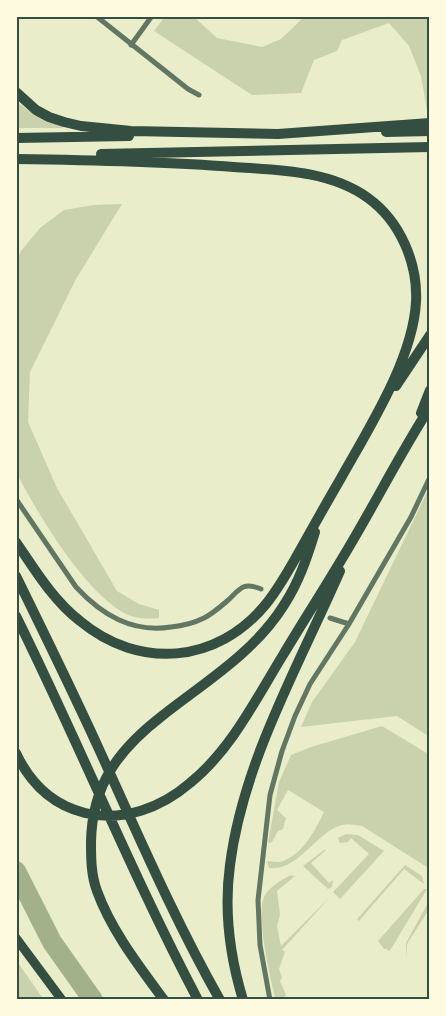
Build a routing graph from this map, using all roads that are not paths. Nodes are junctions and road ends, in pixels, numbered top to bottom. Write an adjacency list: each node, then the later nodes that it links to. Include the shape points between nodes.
1 (96, 16): 3 (street)
2 (152, 16): 3 (street)
3 (131, 45): 5 (street)
4 (16, 92): 8 (highway, via 49,117 81,126 131,131)
5 (199, 95)
6 (430, 123): 8 (highway)
7 (430, 131): 8 (highway)
8 (278, 134): 9 (highway)
9 (16, 138)
10 (430, 147): 11 (highway)
11 (16, 158): 15 (highway, via 145,162 290,172 341,183 368,198 385,214 407,248 416,282 410,339)
12 (430, 336): 15 (highway)
13 (430, 390): 16 (highway)
14 (430, 407): 16 (highway)
15 (376, 413): 19 (highway)
16 (412, 435): 20 (highway)
17 (430, 478): 26 (street)
18 (16, 499): 23 (street, via 87,599 103,612 134,626 185,625 213,612 238,589 252,585)
19 (320, 515): 21 (highway, via 265,606 229,637 183,653 137,652 97,635 59,602); 30 (highway, via 305,564 284,606 229,666 127,747 114,763 96,801 92,818 91,860 97,890 106,911)
20 (356, 536): 27 (highway, via 226,746 191,783 172,797 147,809 120,816 77,811 44,792 30,778); 33 (highway, via 272,723 244,797 236,829 228,907 236,976)
21 (16, 542)
22 (16, 576): 32 (highway, via 72,689 139,840)
23 (261, 589)
24 (16, 616): 31 (highway, via 148,902)
25 (330, 618): 26 (street)
26 (349, 624): 34 (street, via 310,684 294,716 270,795 258,900 260,945)
27 (16, 753)
28 (16, 938): 29 (main road)
29 (62, 1000)
30 (164, 1000)
31 (198, 1000)
32 (220, 1000)
33 (243, 1000)
34 (270, 1000)

